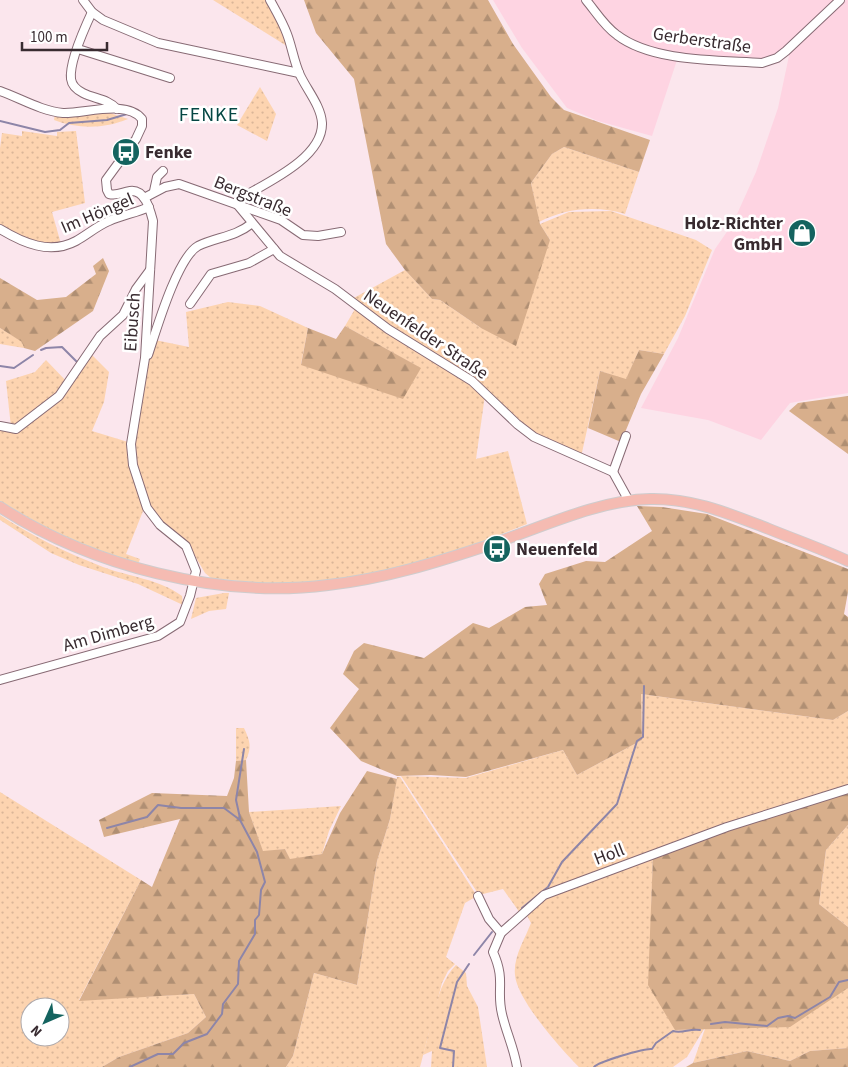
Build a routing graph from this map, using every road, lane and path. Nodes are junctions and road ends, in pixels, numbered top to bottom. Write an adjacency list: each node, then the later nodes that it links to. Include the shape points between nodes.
1 (83, 0): 5 (street)
2 (270, 0): 7 (street, via 286,32)
3 (586, 0): 4 (street, Gerberstraße, via 616,34 631,44 659,53 762,63 786,52)
4 (840, 0)
5 (92, 12): 6 (street); 7 (street, via 103,20 158,43)
6 (78, 49): 8 (street); 10 (street, via 71,78 74,87 112,103)
7 (299, 73): 14 (street, via 317,106 322,122 321,133 298,162)
8 (170, 78)
9 (0, 91): 10 (street, via 34,106 63,113)
10 (117, 109): 13 (street, via 137,113 142,119 142,126 106,180 107,190 116,196 136,191)
11 (163, 171): 12 (street, via 157,177)
12 (154, 191): 13 (street, Bergstraße); 14 (street, Bergstraße, via 179,184)
13 (144, 198): 15 (street, Eibusch)
14 (236, 203): 16 (street, Neuenfelder Straße); 18 (street, Bergstraße, via 281,220 309,237)
15 (149, 207): 17 (street, Im Höngel, via 111,220 69,244 26,244); 20 (street, Eibusch, via 154,221)
16 (251, 224): 19 (street, Neuenfelder Straße); 22 (street, via 233,236 192,251 171,288)
17 (0, 229)
18 (341, 232)
19 (274, 249): 21 (street, via 249,263 211,274); 25 (street, Neuenfelder Straße, via 293,266 335,289 382,325 472,381 534,437)
20 (150, 270): 22 (street, Eibusch); 23 (street, via 123,315 100,336 59,396 16,429)
21 (190, 304)
22 (145, 358): 29 (street, Eibusch, via 131,444 133,465 147,508 160,525 186,546 196,571)
23 (0, 426)
24 (626, 436): 25 (street)
25 (613, 472): 26 (street)
26 (629, 501): 28 (main road, via 666,499 714,508); 29 (main road, via 381,577 326,586 279,587)
27 (0, 507): 29 (main road, via 22,522 72,546 141,569)
28 (848, 560)
29 (195, 581): 30 (street, Am Dimberg, via 180,622 158,636)
30 (0, 680)
31 (848, 789): 33 (street, Holl, via 629,862 544,895)
32 (478, 896): 33 (street, via 489,919)
33 (501, 933): 34 (street, via 493,952 501,968 501,1010 514,1047)
34 (517, 1067)

